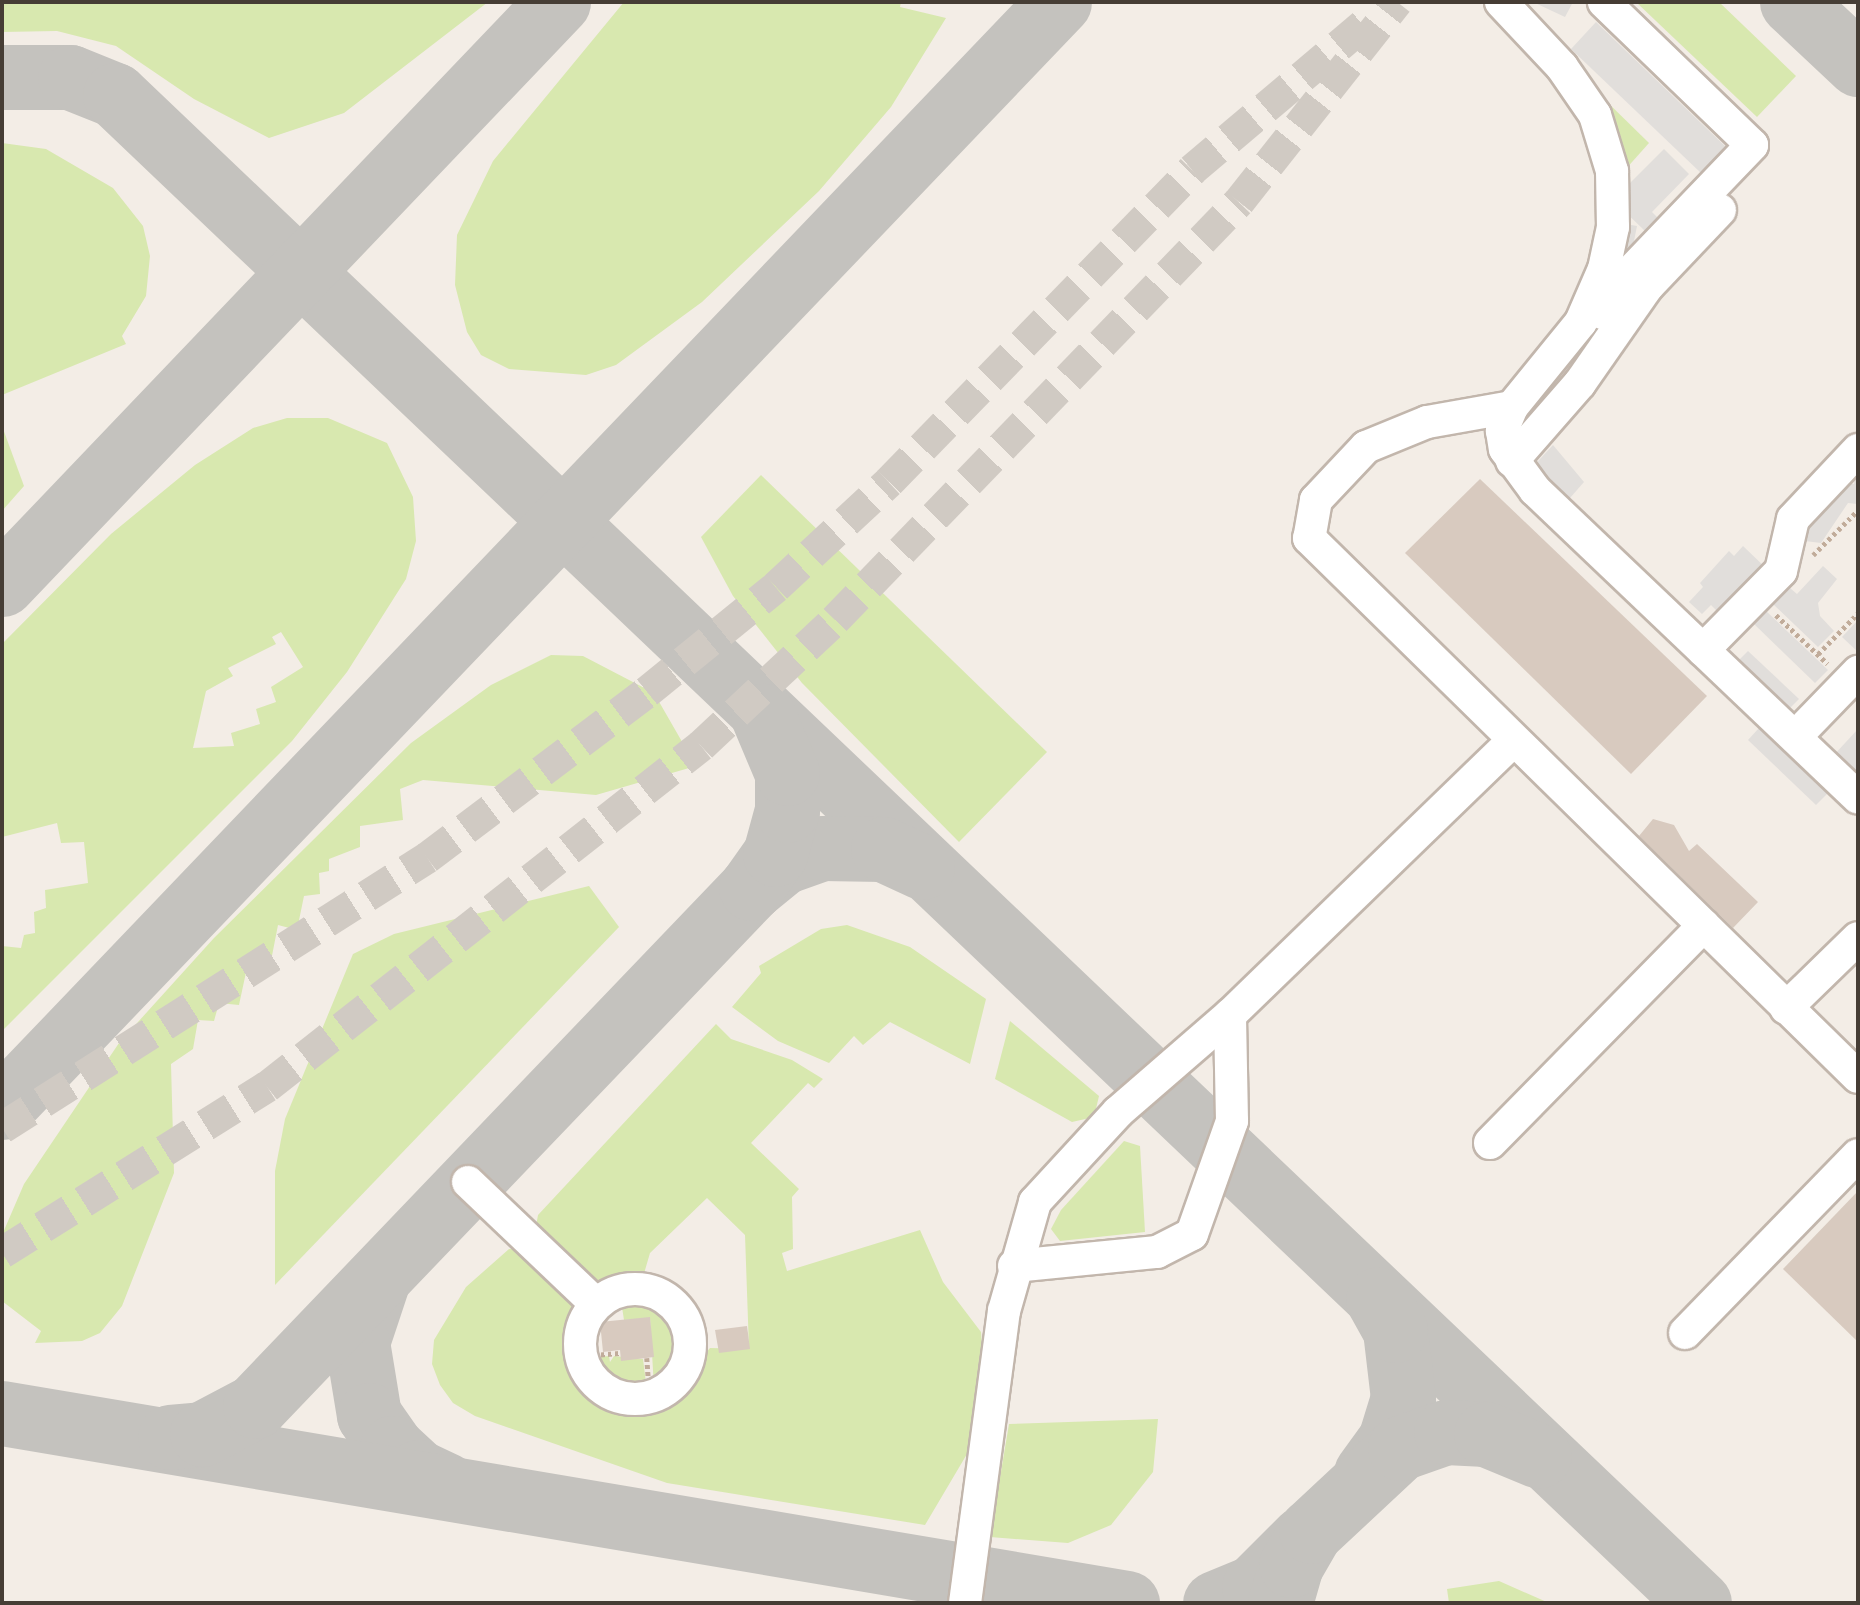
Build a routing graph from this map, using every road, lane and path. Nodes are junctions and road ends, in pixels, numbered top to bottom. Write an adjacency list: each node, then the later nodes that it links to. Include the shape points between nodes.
1 (1501, 2): 4 (lane, via 1562,67 1595,115 1612,193 1604,269 1581,322)
2 (1604, 2): 6 (lane, via 1752,145 1615,288 1571,362 1516,421)
3 (1720, 210): 6 (lane, via 1647,288 1580,383)
4 (1512, 407): 6 (lane, via 1502,431); 14 (lane, via 1381,438 1316,500 1306,528 1322,555)
5 (1858, 450): 11 (lane, via 1793,519 1781,571)
6 (1508, 455): 11 (lane)
7 (1858, 509): 8 (path)
8 (1804, 565)
9 (1766, 604): 12 (path)
10 (1858, 613): 12 (path)
11 (1703, 650): 15 (lane)
12 (1818, 654): 13 (path)
13 (1855, 684): 15 (lane)
14 (1513, 741): 17 (lane); 20 (lane)
15 (1804, 746): 16 (lane)
16 (1858, 798)
17 (1704, 925): 19 (lane); 22 (lane)
18 (1858, 938): 19 (lane)
19 (1786, 1008): 21 (lane)
20 (1230, 1015): 25 (lane, via 1118,1112 1034,1202); 25 (lane, via 1232,1122 1192,1234 1157,1252)
21 (1858, 1077)
22 (1490, 1143)
23 (1858, 1155): 27 (lane)
24 (468, 1182): 26 (lane)
25 (1014, 1266): 32 (lane, via 970,1529)
26 (595, 1303): 29 (lane, via 582,1327); 31 (lane, via 645,1291 669,1299 686,1317 692,1343 687,1365 677,1380)
27 (1685, 1333)
28 (620, 1353): 29 (path)
29 (580, 1356): 31 (lane, via 599,1387 631,1399)
30 (647, 1358): 31 (path)
31 (650, 1397)
32 (965, 1603)

